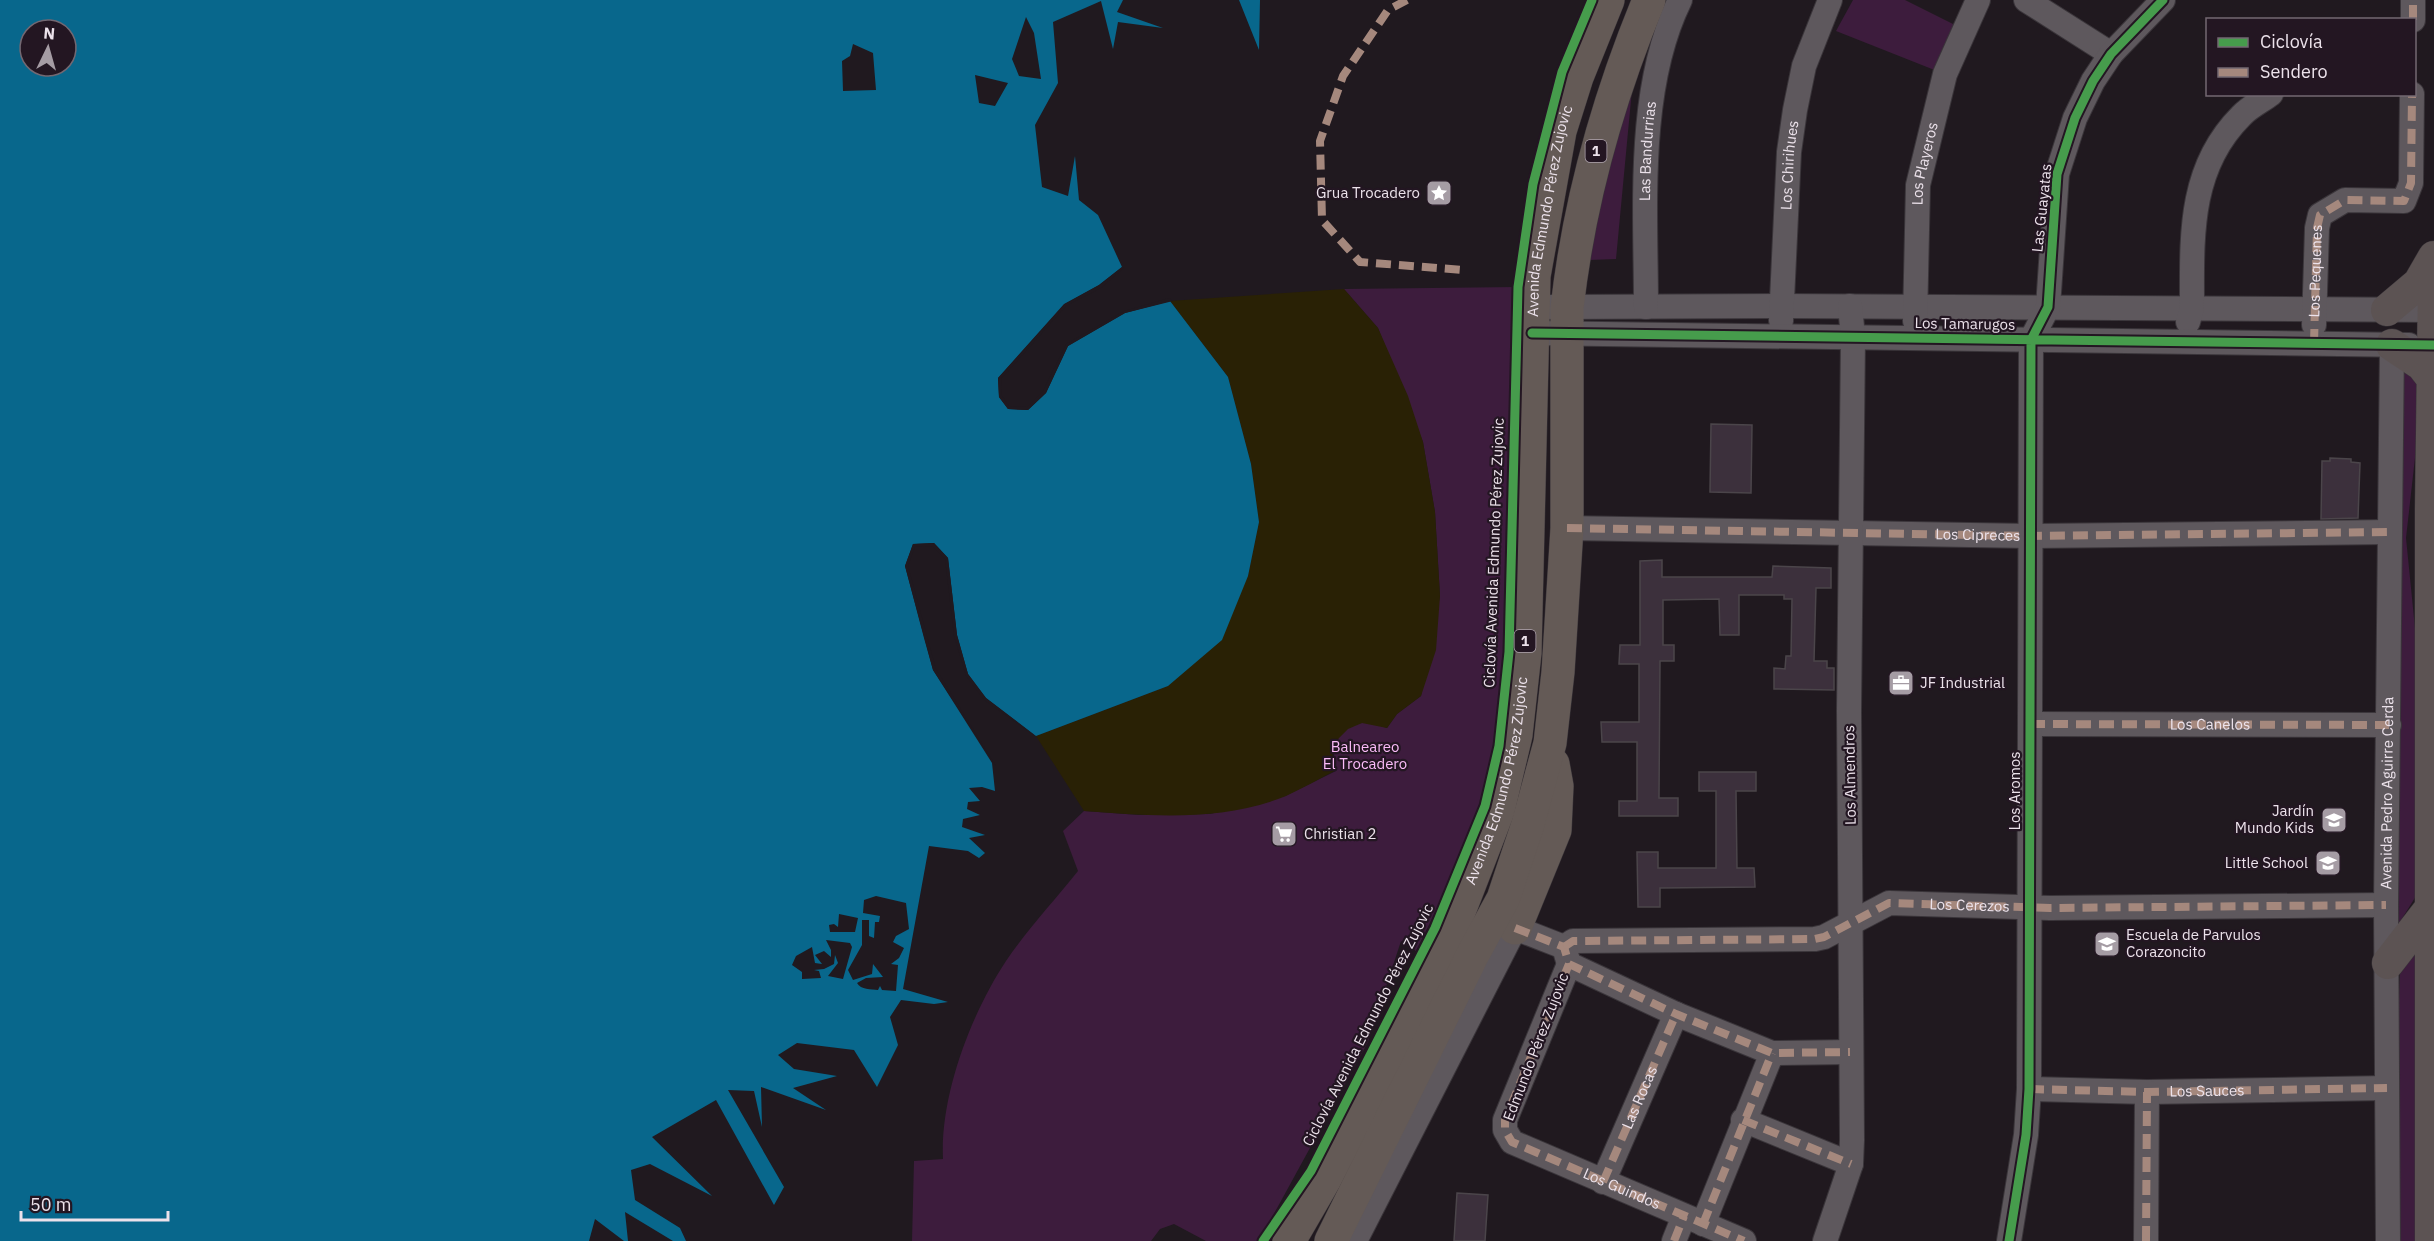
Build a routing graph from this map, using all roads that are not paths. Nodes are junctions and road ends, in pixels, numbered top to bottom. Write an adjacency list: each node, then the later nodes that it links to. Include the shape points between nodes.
1 (1608, 0): 24 (highway, Avenida Edmundo Pérez Zujovic / 1, via 1560,131 1540,233)
2 (1649, 0): 25 (highway, Avenida Edmundo Pérez Zujovic / 1, via 1614,88 1599,139 1578,231)
3 (1680, 0): 18 (street, Las Bandurrias, via 1666,37 1652,102 1646,204)
4 (1830, 0): 15 (street, Los Chirihues, via 1804,66 1795,111)
5 (1978, 0): 17 (street, Los Playeros, via 1945,74 1918,185)
6 (2026, 0): 10 (street)
7 (2163, 0): 10 (street, Las Guayatas)
8 (2413, 0): 9 (street)
9 (2413, 18)
10 (2111, 54): 19 (street, Las Guayatas, via 2075,118 2057,174)
11 (2268, 96): 20 (street, via 2242,114 2220,141 2206,170 2196,199)
12 (2412, 96): 21 (street, Los Pequenes, via 2411,183 2404,201 2345,200 2320,215)
13 (2434, 257): 22 (main road, via 2419,283)
14 (2434, 282): 23 (main road)
15 (1780, 306): 16 (street, Los Tamarugos); 18 (street, Los Tamarugos); 26 (street, Los Chirihues)
16 (1850, 306): 17 (street, Los Tamarugos); 27 (street, Los Almendros)
17 (1915, 306): 19 (street, Los Tamarugos); 28 (street, Los Playeros)
18 (1646, 307): 25 (street, Los Tamarugos)
19 (2048, 307): 20 (street, Los Tamarugos); 29 (street, Las Guayatas)
20 (2192, 308): 21 (street, Los Tamarugos); 30 (street)
21 (2315, 310): 22 (street, Los Tamarugos); 31 (street, Los Pequenes)
22 (2387, 310): 23 (street, Los Tamarugos)
23 (2434, 310): 33 (main road)
24 (1533, 320): 25 (street, Los Tamarugos); 60 (highway, Avenida Edmundo Pérez Zujovic / 1, via 1525,653 1516,735 1498,811 1450,935)
25 (1567, 321): 26 (street, Los Tamarugos); 35 (highway, Avenida Edmundo Pérez Zujovic / 1)
26 (1782, 336): 27 (street, Los Tamarugos)
27 (1853, 338): 28 (street, Los Tamarugos); 36 (street, Los Almendros)
28 (1914, 338): 29 (street, Los Tamarugos)
29 (2031, 340): 30 (street, Los Tamarugos); 38 (street, Los Aromos)
30 (2184, 342): 31 (street, Los Tamarugos)
31 (2314, 344): 32 (street, Los Tamarugos)
32 (2392, 345): 33 (street, Los Tamarugos); 34 (main road, via 2422,365); 37 (street, Avenida Pedro Aguirre Cerda)
33 (2433, 345): 34 (main road)
34 (2432, 378): 43 (main road)
35 (1567, 528): 36 (street, Los Cipreces); 41 (highway, Avenida Edmundo Pérez Zujovic / 1)
36 (1850, 532): 38 (street, Los Cipreces); 45 (street, Los Almendros)
37 (2390, 532): 38 (street, Los Cipreces); 40 (street, Avenida Pedro Aguirre Cerda)
38 (2030, 536): 39 (street, Los Aromos)
39 (2030, 724): 40 (street, Los Canelos); 44 (street, Los Aromos)
40 (2389, 725): 42 (street, Avenida Pedro Aguirre Cerda)
41 (1550, 743): 46 (highway, via 1557,786 1555,830); 61 (highway, Avenida Edmundo Pérez Zujovic / 1, via 1503,899)
42 (2386, 905): 44 (street, Los Cerezos); 48 (street, Avenida Pedro Aguirre Cerda)
43 (2433, 905): 48 (main road); 69 (main road)
44 (2030, 907): 45 (street, Los Cerezos, via 1889,903); 53 (street, Los Aromos)
45 (1852, 923): 47 (street, Los Cerezos, via 1815,939 1573,941); 50 (street, Los Almendros)
46 (1515, 928): 47 (street); 62 (street)
47 (1566, 955): 49 (street); 56 (street, Edmundo Pérez Zujovic, via 1505,1120)
48 (2388, 963): 52 (street, Avenida Pedro Aguirre Cerda)
49 (1676, 1014): 51 (street); 58 (street, Las Rocas)
50 (1850, 1052): 51 (street); 57 (street, Los Almendros)
51 (1772, 1053): 55 (street)
52 (2387, 1088): 54 (street, Los Sauces); 68 (street, Avenida Pedro Aguirre Cerda)
53 (2029, 1089): 54 (street, Los Sauces); 66 (street, Los Aromos, via 2026,1135)
54 (2147, 1092): 67 (street)
55 (1743, 1120): 57 (street); 59 (street)
56 (1505, 1130): 58 (street, Los Guindos, via 1512,1142)
57 (1851, 1164): 65 (street, Los Almendros)
58 (1603, 1182): 59 (street, Los Guindos)
59 (1694, 1220): 63 (street); 64 (street, Los Guindos)
60 (1289, 1241)
61 (1331, 1241)
62 (1355, 1241)
63 (1674, 1241)
64 (1744, 1241)
65 (1825, 1241)
66 (2008, 1241)
67 (2146, 1241)
68 (2388, 1241)
69 (2431, 1241)

